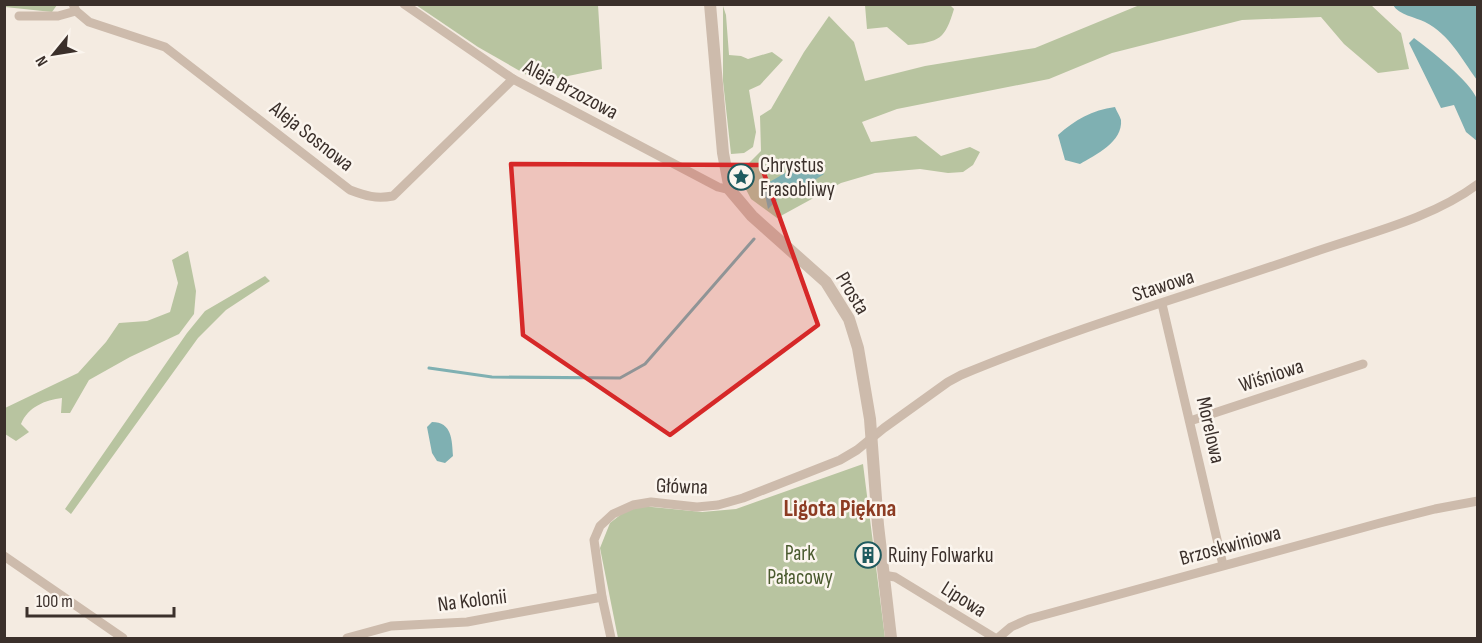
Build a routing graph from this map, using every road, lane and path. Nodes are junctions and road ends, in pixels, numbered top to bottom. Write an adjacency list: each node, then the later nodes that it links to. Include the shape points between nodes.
1 (404, 4): 5 (street, Aleja Brzozowa)
2 (710, 4): 7 (street, Prosta, via 723,153)
3 (74, 8): 4 (street, via 58,16); 5 (street, Aleja Sosnowa, via 89,22 165,47 350,190 367,197 393,196)
4 (20, 16)
5 (513, 79): 7 (street, Aleja Brzozowa)
6 (1478, 184): 8 (street, Stawowa, via 1437,208)
7 (730, 190): 11 (street, Prosta, via 752,216 826,282 841,304 862,365)
8 (1162, 304): 10 (street, Morelowa); 11 (street, Stawowa, via 961,375)
9 (1363, 364): 10 (street, Wiśniowa)
10 (1190, 420): 14 (street, Morelowa)
11 (871, 439): 15 (street, Prosta); 16 (street, Główna, via 840,460 743,498 697,507 651,502 613,514 600,526 594,540)
12 (1478, 501): 14 (street, Brzoskwiniowa)
13 (4, 556): 17 (street)
14 (1223, 565): 21 (street, Brzoskwiniowa, via 1029,619)
15 (883, 575): 20 (street, Prosta); 21 (street, Lipowa, via 895,578)
16 (602, 597): 18 (street, Na Kolonii, via 467,622 391,626); 19 (street, Główna)
17 (123, 639)
18 (347, 639)
19 (611, 639)
20 (891, 639)
21 (996, 639)

